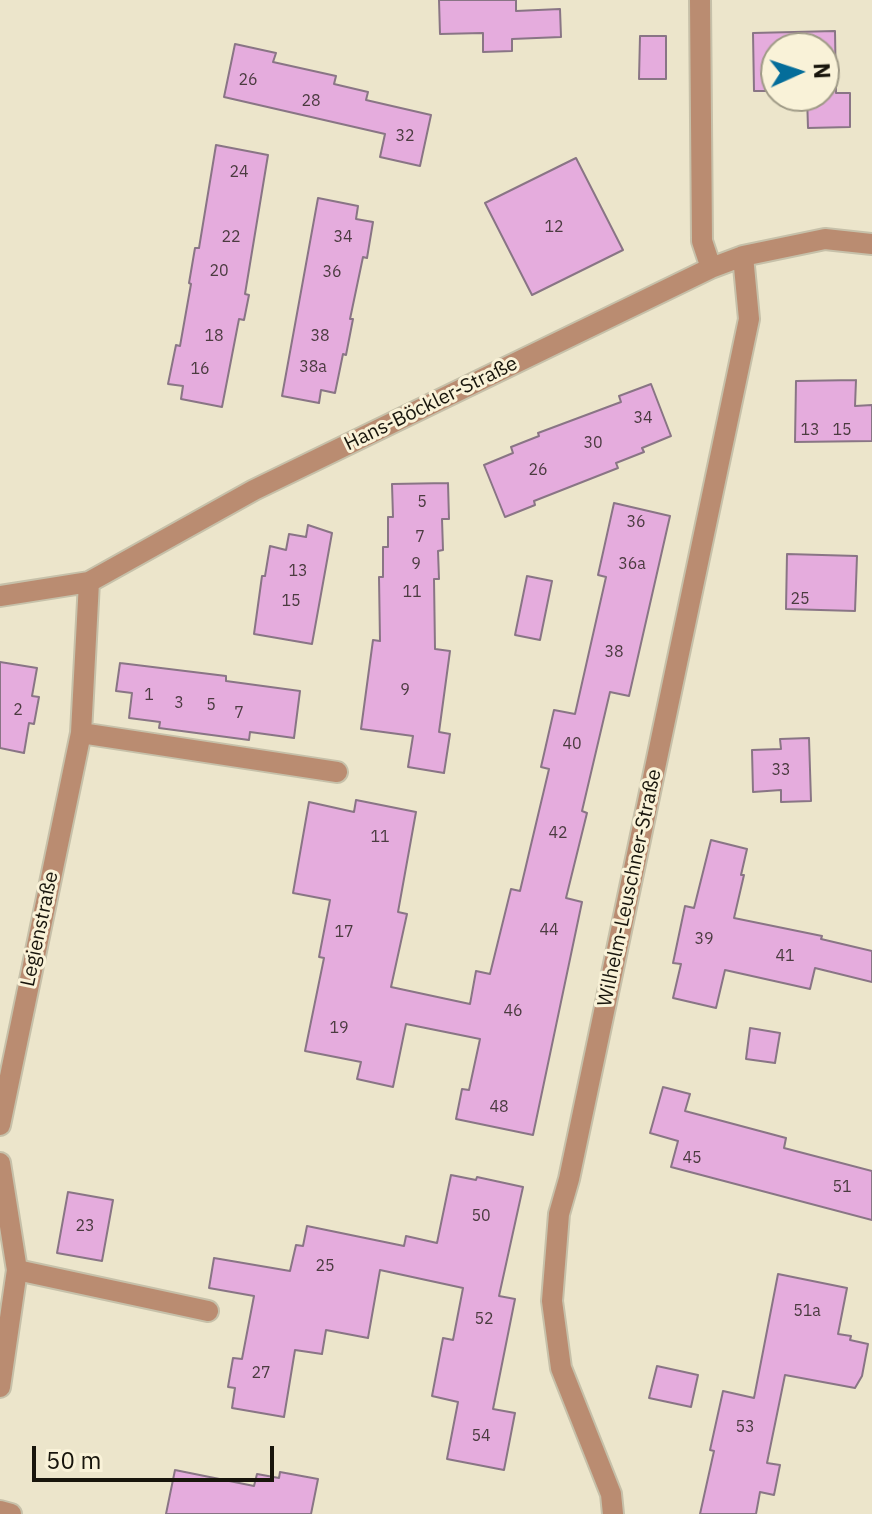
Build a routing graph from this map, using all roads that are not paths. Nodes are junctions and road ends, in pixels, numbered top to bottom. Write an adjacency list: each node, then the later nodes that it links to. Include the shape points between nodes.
1 (700, 0): 4 (street, via 702,241)
2 (872, 244): 3 (street, Hans-Böckler-Straße, via 825,239)
3 (743, 256): 4 (street, Hans-Böckler-Straße); 16 (street, Wilhelm-Leuschner-Straße, via 749,319 559,1214 552,1301 561,1368 611,1494)
4 (711, 268): 5 (street, Hans-Böckler-Straße, via 254,490)
5 (89, 582): 6 (street, Hans-Böckler-Straße); 7 (street, Legienstraße)
6 (0, 596)
7 (81, 733): 8 (street); 9 (street, Legienstraße)
8 (337, 772)
9 (0, 1125)
10 (0, 1163): 11 (street)
11 (17, 1270): 12 (street); 13 (street)
12 (208, 1311)
13 (0, 1387)
14 (0, 1511): 15 (street)
15 (11, 1514)
16 (613, 1514)

